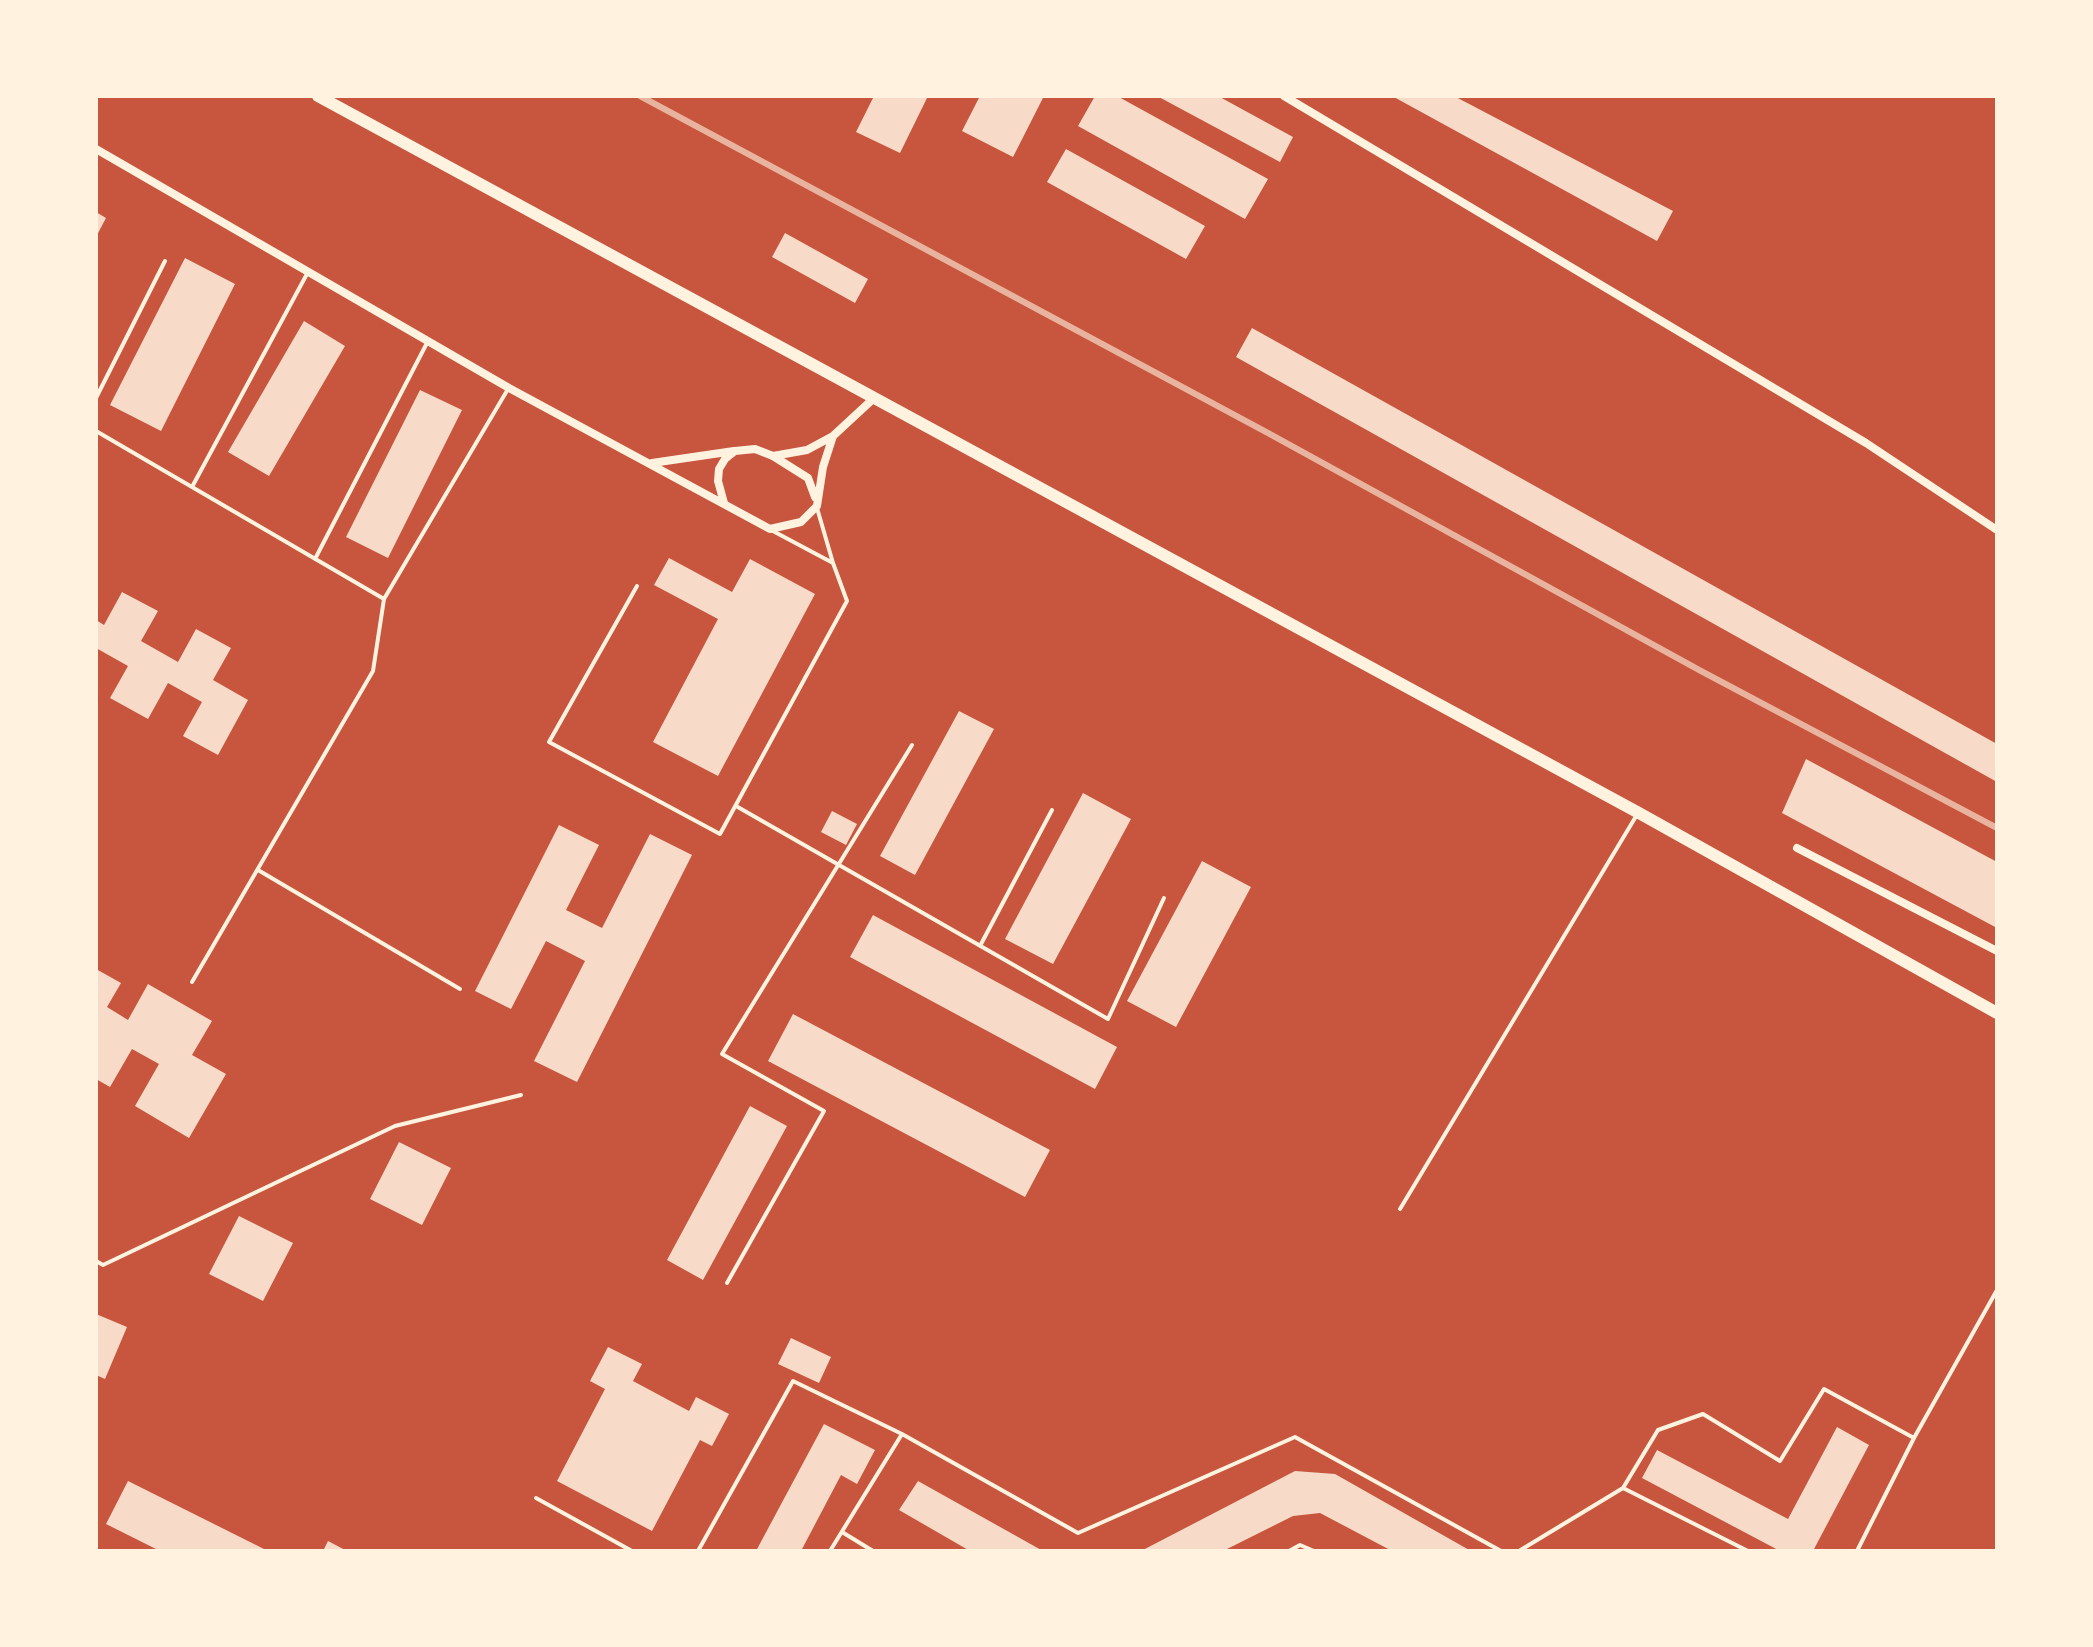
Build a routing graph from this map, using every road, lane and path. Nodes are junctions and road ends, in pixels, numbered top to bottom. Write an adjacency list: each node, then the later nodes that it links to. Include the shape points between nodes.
1 (318, 96): 9 (main road)
2 (1284, 96): 19 (street, via 1866,443)
3 (96, 149): 5 (street)
4 (165, 261): 8 (lane)
5 (308, 272): 6 (street); 15 (lane)
6 (428, 341): 7 (street); 20 (lane)
7 (509, 388): 14 (street); 23 (lane)
8 (96, 398)
9 (873, 399): 11 (street); 27 (main road)
10 (96, 431): 15 (lane)
11 (833, 436): 13 (street, via 807,450); 17 (street)
12 (735, 451): 13 (street, via 755,449); 14 (street); 16 (street, via 719,469)
13 (773, 456): 17 (street, via 808,478)
14 (652, 463): 16 (street)
15 (192, 487): 20 (lane)
16 (724, 503): 18 (street)
17 (817, 506): 18 (street, via 801,522); 21 (lane)
18 (770, 529): 21 (lane)
19 (1997, 530)
20 (315, 559): 23 (lane)
21 (833, 563): 25 (lane, via 847,601)
22 (637, 586): 25 (lane, via 549,742 720,834)
23 (384, 599): 30 (lane, via 373,671)
24 (912, 745): 29 (lane)
25 (736, 806): 29 (lane)
26 (1052, 810): 32 (lane)
27 (1639, 813): 36 (main road); 38 (lane)
28 (1797, 848): 33 (street)
29 (839, 865): 32 (lane); 40 (lane, via 722,1054 824,1111)
30 (258, 870): 34 (lane); 35 (lane)
31 (1164, 898): 32 (lane, via 1108,1019)
32 (980, 946)
33 (1997, 951)
34 (192, 982)
35 (460, 989)
36 (1997, 1013)
37 (521, 1095): 39 (lane, via 395,1126 103,1265)
38 (1400, 1209)
39 (96, 1261)
40 (727, 1283)
41 (1997, 1290): 43 (lane)
42 (902, 1434): 46 (lane); 48 (lane, via 793,1381); 53 (lane, via 1078,1533 1295,1437)
43 (1914, 1438): 44 (lane, via 1824,1389 1780,1461 1703,1414 1658,1430); 56 (lane)
44 (1623, 1488): 54 (lane); 55 (lane)
45 (536, 1498): 47 (lane)
46 (842, 1532): 49 (lane); 50 (lane)
47 (632, 1551)
48 (698, 1551)
49 (830, 1551)
50 (873, 1551)
51 (1289, 1551): 52 (lane, via 1300,1545)
52 (1314, 1551)
53 (1501, 1551)
54 (1519, 1551)
55 (1748, 1551)
56 (1857, 1551)

